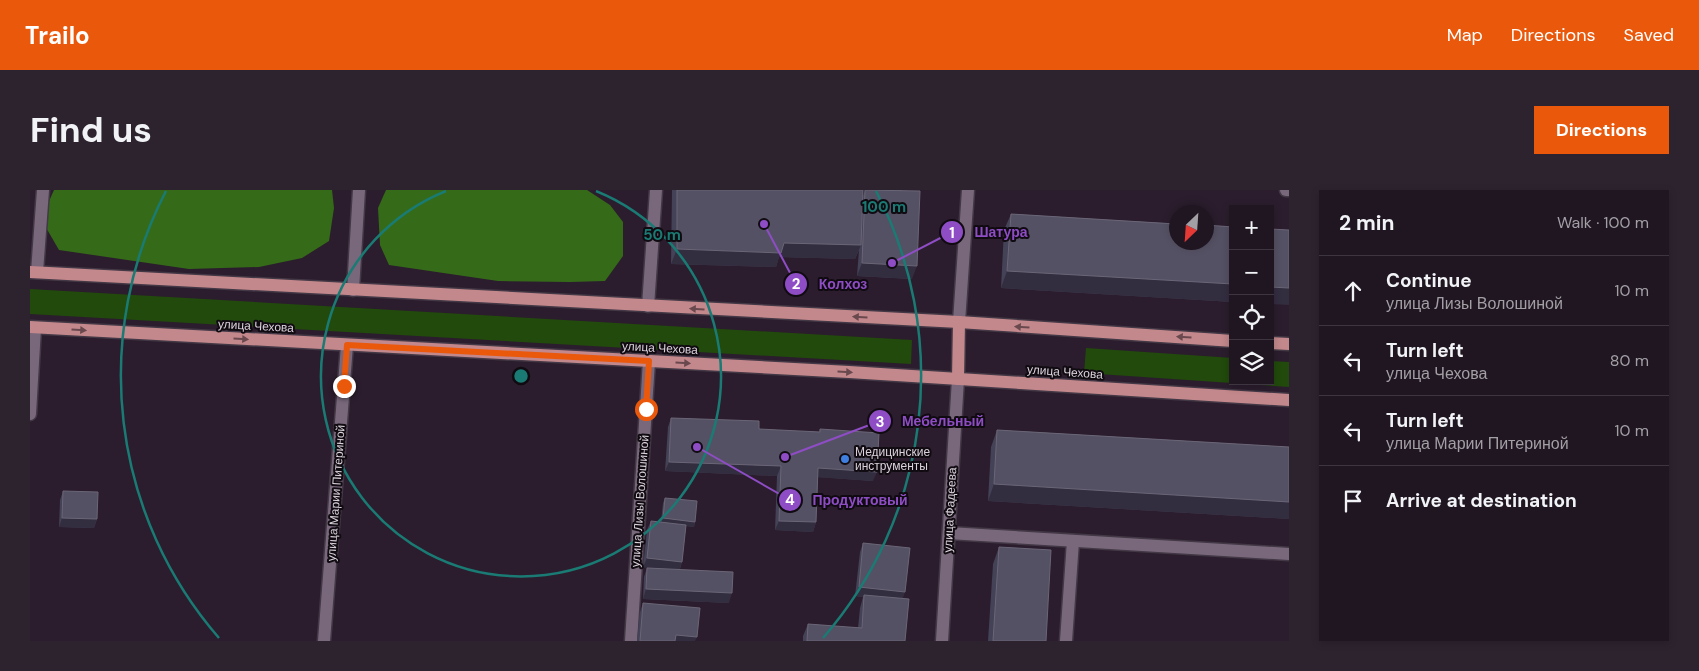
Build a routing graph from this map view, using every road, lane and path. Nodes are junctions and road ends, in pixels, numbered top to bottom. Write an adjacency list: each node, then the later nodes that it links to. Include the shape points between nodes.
1 (43, 190): 5 (street)
2 (359, 190): 6 (street)
3 (656, 190): 7 (street)
4 (968, 190): 8 (street)
5 (33, 272): 6 (main road)
6 (353, 290): 7 (main road)
7 (648, 306): 8 (main road, one-way to 7)
8 (959, 322): 10 (main road, one-way to 8); 15 (main road)
9 (33, 328): 13 (main road, улица Чехова, one-way to 13); 17 (street)
10 (1229, 341)
11 (1274, 343): 12 (main road)
12 (1289, 344)
13 (347, 345): 14 (main road, улица Чехова); 21 (street, улица Марии Питериной)
14 (649, 361): 15 (main road, улица Чехова, one-way to 15); 22 (street, улица Лизы Волошиной)
15 (958, 379): 16 (main road, улица Чехова); 18 (street, улица Фадеева)
16 (1289, 400)
17 (30, 414)
18 (949, 533): 19 (street); 23 (street, улица Фадеева)
19 (1073, 541): 20 (street); 24 (street)
20 (1289, 554)
21 (324, 641)
22 (630, 641)
23 (942, 641)
24 (1066, 641)

